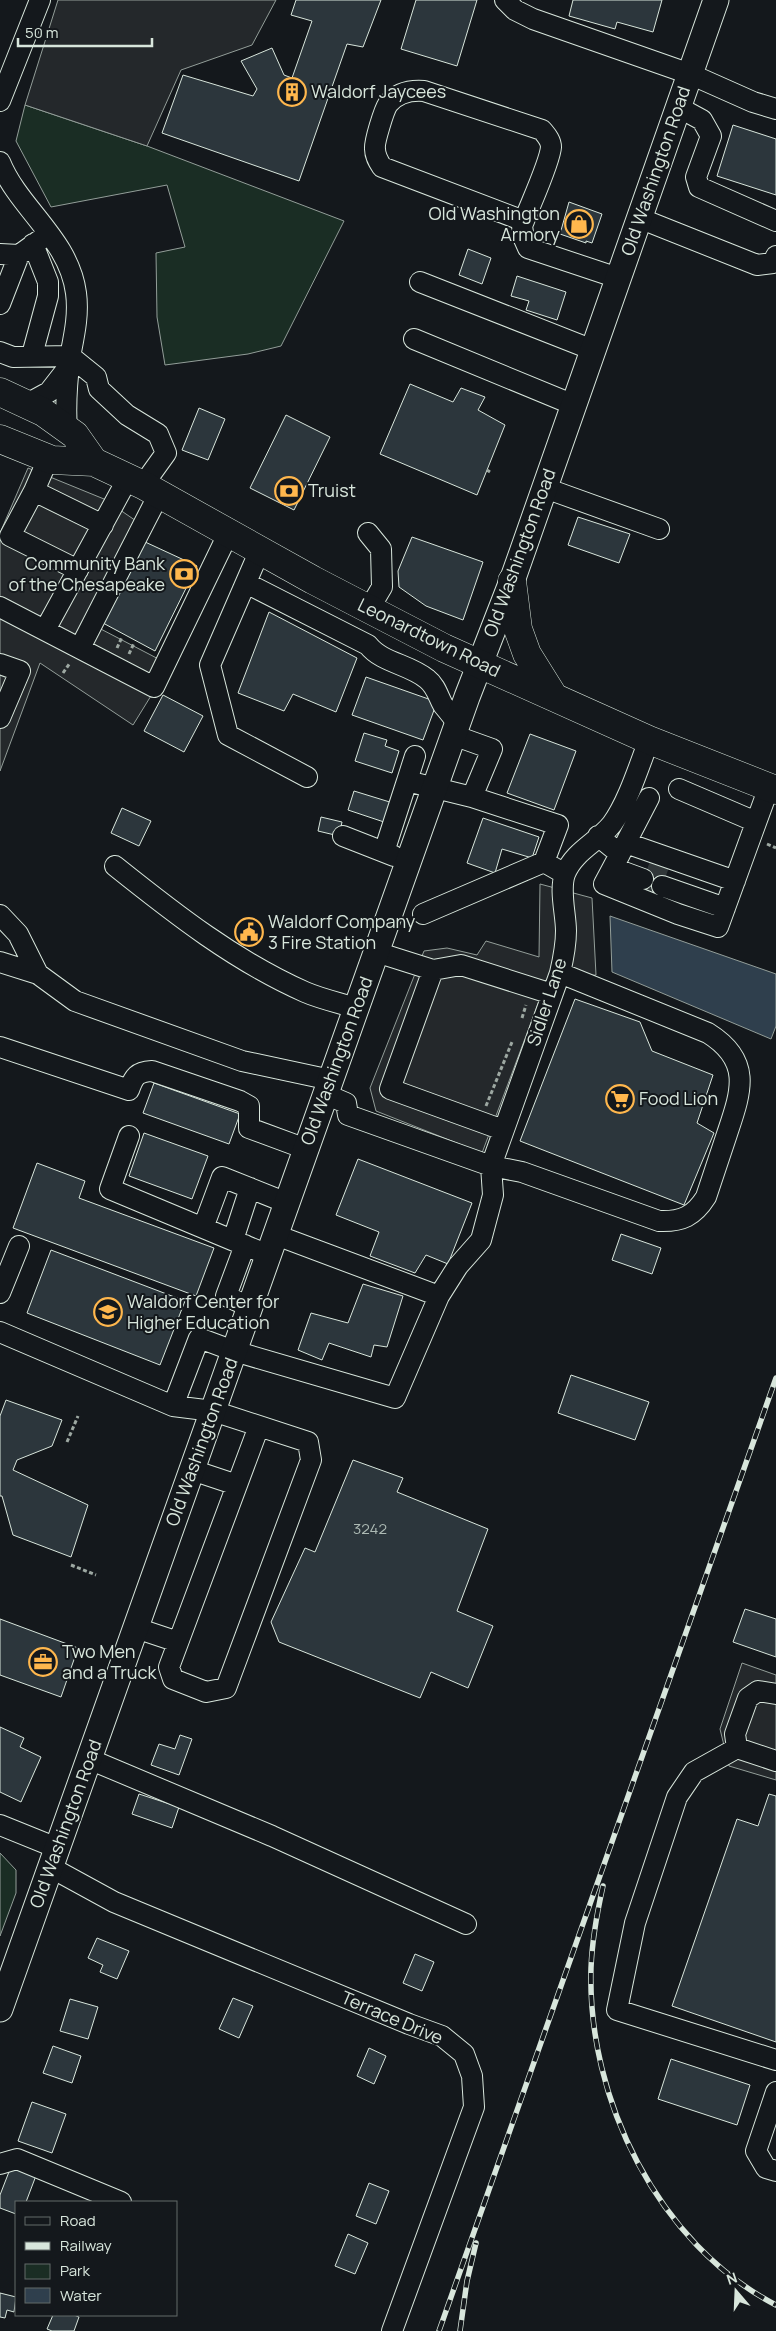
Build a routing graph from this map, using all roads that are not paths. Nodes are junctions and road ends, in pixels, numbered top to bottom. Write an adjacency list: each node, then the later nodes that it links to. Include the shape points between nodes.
1 (40, 0): 5 (street)
2 (505, 0): 4 (street, via 515,10 534,19)
3 (716, 0): 4 (main road, Old Washington Road)
4 (690, 74): 6 (main road, Old Washington Road); 7 (street)
5 (0, 101)
6 (678, 107): 9 (main road, Old Washington Road); 11 (street, via 702,120 711,136 696,177 699,187)
7 (776, 109)
8 (0, 162): 12 (street)
9 (639, 218): 14 (street, via 758,265 773,263); 15 (main road, Old Washington Road)
10 (524, 221): 10 (street, via 551,146 542,130 424,91 410,90 388,104 374,147 375,157 382,167); 15 (street, via 523,232 528,248)
11 (776, 221)
12 (50, 233): 13 (street); 22 (street, via 66,261 76,291 77,310)
13 (17, 251): 17 (street); 21 (street, via 48,282 46,309)
14 (776, 256)
15 (618, 278): 19 (main road, Old Washington Road)
16 (420, 282): 19 (street)
17 (0, 304)
18 (414, 339): 25 (street)
19 (593, 350): 25 (main road, Old Washington Road)
20 (0, 352): 21 (street, via 13,357)
21 (32, 355): 22 (street)
22 (70, 360): 24 (street, via 49,392); 26 (street, via 65,407); 30 (street, via 96,376 99,388 127,415 158,434 166,453)
23 (0, 392): 24 (highway, Leonardtown Road)
24 (27, 404): 26 (highway, Leonardtown Road)
25 (574, 406): 31 (main road, Old Washington Road)
26 (67, 430): 29 (highway, Leonardtown Road, via 75,435)
27 (2, 445): 28 (highway, Leonardtown Road)
28 (48, 459): 29 (highway, Leonardtown Road); 32 (street)
29 (94, 462): 30 (highway, Leonardtown Road)
30 (143, 486): 33 (street); 35 (highway, Leonardtown Road); 45 (street)
31 (544, 488): 34 (street); 39 (main road, Old Washington Road)
32 (34, 491): 33 (street); 38 (street, via 10,536)
33 (103, 525): 38 (street)
34 (659, 529)
35 (229, 532): 37 (highway, Leonardtown Road); 45 (street, via 154,687)
36 (368, 533): 42 (street, via 381,549 382,587)
37 (260, 550): 40 (street); 42 (highway, Leonardtown Road)
38 (78, 570): 43 (street)
39 (512, 580): 47 (main road, Old Washington Road); 48 (highway, via 518,629 527,654)
40 (246, 584): 44 (street); 53 (street, via 210,665 228,735)
41 (0, 607): 43 (street)
42 (378, 614): 44 (street); 47 (highway, Leonardtown Road)
43 (45, 630): 45 (street)
44 (368, 645): 50 (street, via 376,655 406,666 428,679)
45 (80, 648)
46 (0, 664): 49 (street, via 20,671)
47 (479, 664): 48 (highway, Leonardtown Road); 50 (main road, Old Washington Road)
48 (552, 694): 51 (highway, Leonardtown Road)
49 (0, 718)
50 (455, 729): 55 (main road, Old Washington Road); 58 (street, via 492,749)
51 (649, 740): 56 (highway, Leonardtown Road); 62 (street, via 612,823)
52 (415, 756): 54 (street)
53 (307, 777)
54 (407, 781): 55 (street); 63 (street)
55 (435, 787): 58 (street); 65 (main road, Old Washington Road)
56 (772, 788): 60 (street)
57 (679, 789): 60 (street)
58 (472, 797): 66 (street, via 558,825)
59 (649, 798): 64 (street)
60 (756, 822): 71 (street)
61 (343, 836): 63 (street)
62 (598, 836): 64 (street); 68 (street, via 581,850)
63 (384, 852): 65 (street)
64 (617, 860): 69 (street); 71 (street); 71 (street, via 604,884 678,914 718,927)
65 (408, 862): 74 (main road, Old Washington Road)
66 (544, 862): 68 (street); 73 (street)
67 (115, 866): 80 (street, via 178,917 228,951 306,993)
68 (565, 874): 77 (street, Sidler Lane, via 566,932)
69 (644, 877)
70 (663, 884): 71 (street)
71 (728, 900)
72 (0, 914): 78 (street, via 18,934)
73 (423, 914)
74 (376, 952): 76 (street); 80 (main road, Old Washington Road)
75 (0, 962): 78 (street)
76 (433, 970): 79 (street, via 461,965); 83 (street, via 390,1089)
77 (560, 973): 79 (street, Sidler Lane); 86 (street, via 708,1033 722,1042 734,1058 740,1094 706,1197 698,1210 685,1218 659,1221 522,1172)
78 (38, 974): 82 (street, via 75,1001 242,1061)
79 (552, 994): 83 (street, Sidler Lane)
80 (356, 1008): 82 (main road, Old Washington Road)
81 (0, 1047): 85 (street, via 129,1090 139,1072 152,1071 240,1101 249,1106 249,1128)
82 (328, 1087): 85 (main road, Old Washington Road); 86 (street, via 346,1103 348,1115)
83 (503, 1130): 86 (street, Sidler Lane)
84 (129, 1136): 89 (street, via 110,1189)
85 (306, 1149): 88 (main road, Old Washington Road)
86 (491, 1166): 94 (street, via 494,1195 481,1240 458,1266)
87 (250, 1188): 88 (street); 89 (street, via 222,1177); 90 (street)
88 (287, 1203): 91 (main road, Old Washington Road)
89 (203, 1228): 90 (street)
90 (239, 1243): 91 (street); 95 (street, via 226,1296)
91 (272, 1245): 94 (street); 95 (main road, Old Washington Road)
92 (19, 1246): 93 (street)
93 (0, 1293)
94 (439, 1296): 97 (street, via 394,1398)
95 (250, 1307): 97 (main road, Old Washington Road)
96 (0, 1332): 98 (street)
97 (234, 1351): 98 (street, via 199,1338); 99 (main road, Old Washington Road)
98 (172, 1406): 99 (street)
99 (212, 1412): 100 (street); 101 (main road, Old Washington Road)
100 (259, 1426): 102 (street); 104 (street, via 308,1442 311,1460 226,1688 206,1692 173,1679 169,1667)
101 (192, 1470): 102 (street); 103 (main road, Old Washington Road)
102 (237, 1485): 104 (street)
103 (136, 1628): 104 (street); 107 (main road, Old Washington Road)
104 (178, 1642)
105 (776, 1694): 106 (street, via 758,1691 748,1698 735,1734)
106 (737, 1748): 108 (street); 113 (street, via 694,1772 677,1797 635,1923 617,2010)
107 (89, 1758): 110 (main road, Old Washington Road); 111 (street)
108 (776, 1761)
109 (0, 1825): 110 (street, Terrace Drive)
110 (54, 1858): 112 (main road, Old Washington Road); 118 (street, Terrace Drive, via 114,1902 442,2036 464,2054 472,2076 473,2112)
111 (466, 1924)
112 (0, 2009)
113 (776, 2060)
114 (776, 2092): 116 (street, via 756,2151 766,2168)
115 (0, 2164): 117 (street, via 18,2159)
116 (776, 2171)
117 (119, 2201)
118 (392, 2331)

